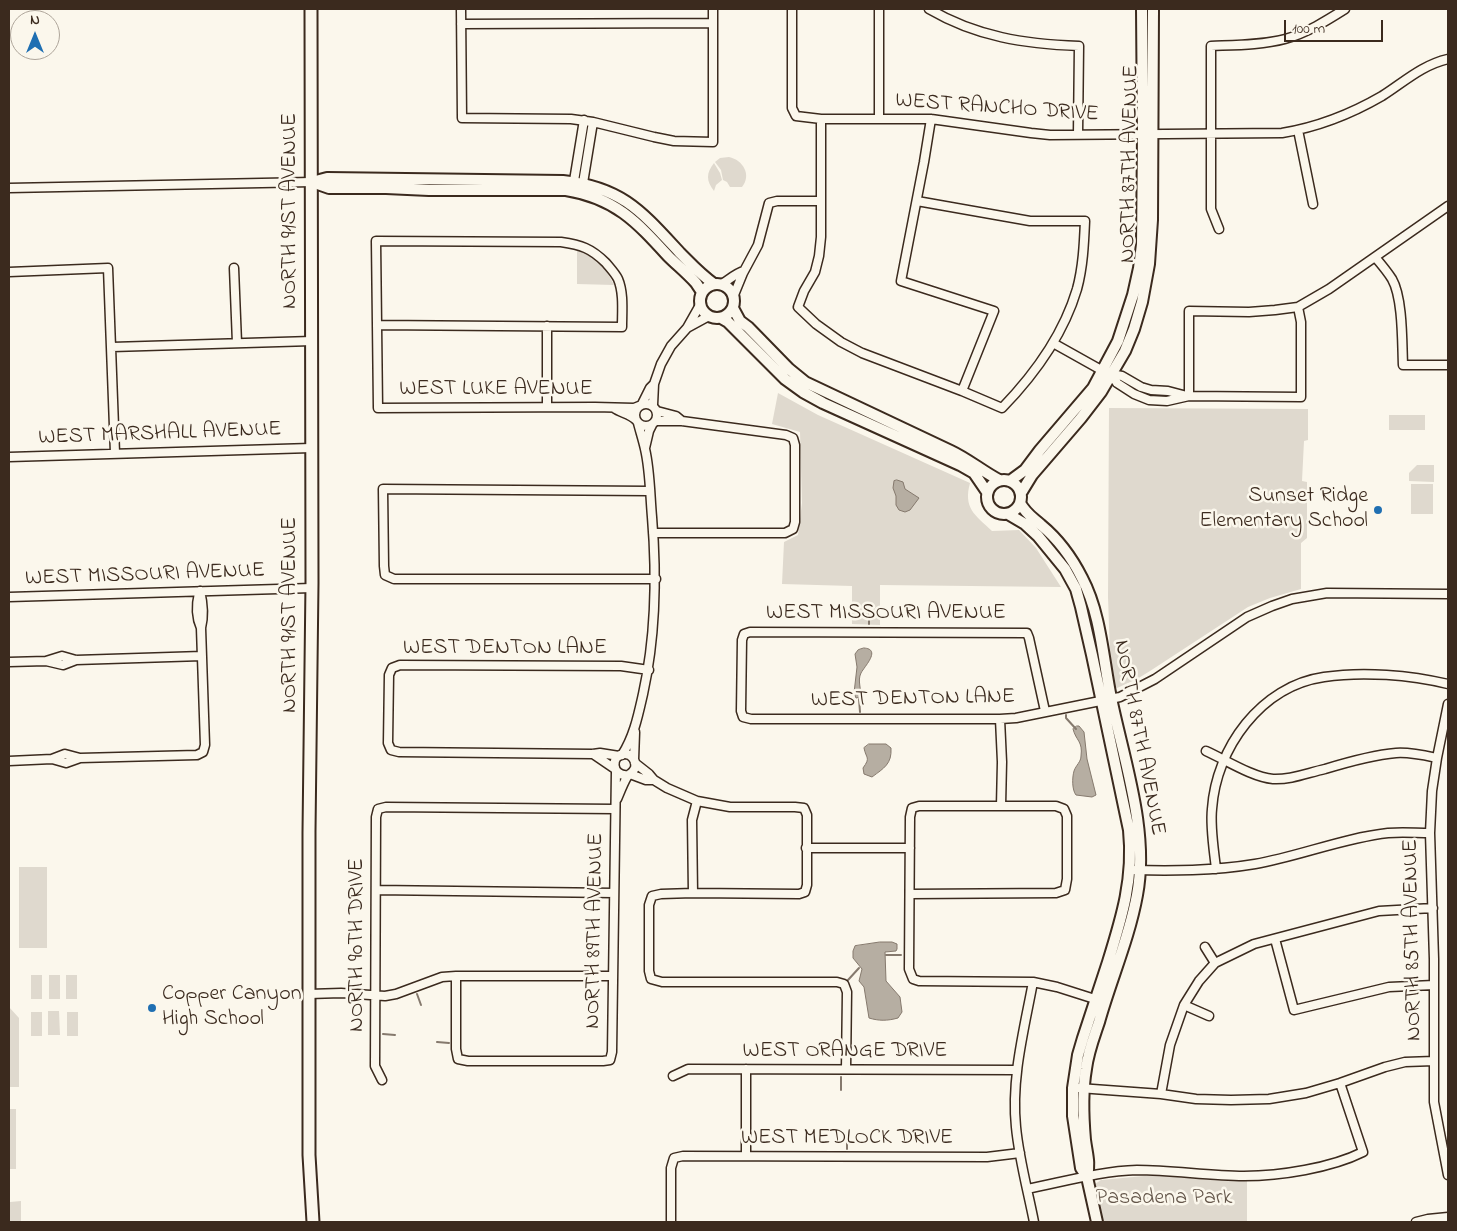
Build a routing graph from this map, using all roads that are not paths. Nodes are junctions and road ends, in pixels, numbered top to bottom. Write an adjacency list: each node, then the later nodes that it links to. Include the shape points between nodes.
1 (311, 9): 22 (main road, NORTH 91ST AVENUE)
2 (461, 9): 11 (street)
3 (713, 9): 10 (street)
4 (792, 9): 13 (street, WEST RANCHO DRIVE, via 792,108 796,116)
5 (879, 9): 14 (street)
6 (929, 9): 19 (street, via 957,24 990,35 1024,43 1080,46)
7 (1142, 9): 20 (street, NORTH 87TH AVENUE)
8 (1153, 9): 20 (street, NORTH 87TH AVENUE)
9 (1345, 9): 21 (street, via 1286,39 1211,46)
10 (713, 23): 11 (street); 17 (street, via 713,142 674,141)
11 (461, 24): 16 (street, via 462,118)
12 (1448, 58): 18 (street, WEST RANCHO DRIVE, via 1428,65 1356,111)
13 (821, 119): 14 (street, WEST RANCHO DRIVE); 25 (street)
14 (879, 119): 15 (street, WEST RANCHO DRIVE)
15 (931, 119): 19 (street, WEST RANCHO DRIVE, via 1031,134); 26 (street)
16 (584, 120): 17 (street); 23 (street)
17 (593, 122): 23 (street)
18 (1298, 130): 21 (street, WEST RANCHO DRIVE); 27 (street)
19 (1078, 134): 20 (street, WEST RANCHO DRIVE)
20 (1148, 134): 21 (street, WEST RANCHO DRIVE); 50 (street, NORTH 87TH AVENUE, via 1139,268)
21 (1212, 134): 29 (street, via 1211,209)
22 (312, 182): 23 (street, via 327,178); 24 (street); 45 (main road, NORTH 91ST AVENUE)
23 (577, 187): 34 (street, via 596,187 631,204 694,268); 35 (street, via 635,222)
24 (9, 188)
25 (820, 201): 32 (street, via 777,200 769,203 758,245); 53 (street, via 819,256 798,308 841,342 862,353)
26 (917, 201): 47 (street, via 1030,221 1085,221 1084,253 1077,289); 53 (street, via 901,280 994,311)
27 (1313, 204)
28 (1448, 206): 30 (street)
29 (1220, 229)
30 (1375, 257): 38 (street); 49 (street, via 1393,280 1399,304 1403,365)
31 (234, 268): 46 (street)
32 (744, 271): 34 (street); 36 (street)
33 (9, 272): 48 (street, via 108,268)
34 (718, 284): 35 (street); 36 (street)
35 (702, 292): 37 (street)
36 (734, 295): 39 (street)
37 (700, 305): 40 (street); 44 (street)
38 (1298, 306): 54 (street, via 1249,312 1189,311); 54 (street, via 1301,397)
39 (733, 308): 41 (street); 67 (street, via 740,320 805,382 965,458)
40 (709, 316): 41 (street); 44 (street)
41 (721, 318): 70 (street, via 737,330 785,380 803,392 960,465 974,473)
42 (377, 325): 43 (street); 43 (street, via 376,241 561,242 590,249 618,280 622,327); 57 (street, WEST LUKE AVENUE, via 378,408)
43 (547, 326): 57 (street)
44 (687, 328): 51 (street, via 671,346)
45 (312, 341): 46 (street); 63 (main road, NORTH 91ST AVENUE)
46 (237, 343): 48 (street)
47 (1053, 343): 50 (street); 53 (street, via 1024,385 1002,408)
48 (112, 347): 65 (street)
49 (1448, 365)
50 (1107, 372): 52 (street); 55 (street, via 1134,394); 68 (street, NORTH 87TH AVENUE, via 1025,470); 71 (street, NORTH 87TH AVENUE, via 1092,404 1032,475)
51 (654, 384): 56 (street); 59 (street)
52 (1156, 390): 54 (street); 55 (street)
53 (962, 391)
54 (1189, 396): 55 (street)
55 (1155, 400)
56 (640, 405): 58 (street, WEST LUKE AVENUE); 59 (street, via 646,403); 60 (street, via 635,413)
57 (547, 407): 58 (street, WEST LUKE AVENUE)
58 (614, 408): 60 (street, WEST LUKE AVENUE)
59 (655, 408): 61 (street); 62 (street, via 658,414)
60 (637, 421): 62 (street, via 645,426); 64 (street)
61 (682, 421): 62 (street); 73 (street, via 793,438 795,522 793,529 785,533)
62 (654, 423): 64 (street, via 648,431)
63 (312, 448): 65 (street, WEST MARSHALL AVENUE); 75 (main road, NORTH 91ST AVENUE)
64 (645, 448): 69 (street)
65 (115, 453): 66 (street, WEST MARSHALL AVENUE)
66 (9, 457)
67 (999, 480): 68 (street); 70 (street, via 991,484)
68 (1010, 480): 71 (street, via 1015,483)
69 (650, 491): 73 (street); 74 (street, via 383,489 385,576 394,579)
70 (987, 492): 72 (street, via 990,508)
71 (1020, 498): 72 (street, via 1017,508); 83 (street, NORTH 87TH AVENUE, via 1030,517 1062,546 1083,580 1097,623)
72 (1008, 514): 83 (street, NORTH 87TH AVENUE, via 1038,536 1065,569 1076,589)
73 (653, 534): 74 (street)
74 (656, 579): 81 (street)
75 (312, 588): 76 (street, WEST MISSOURI AVENUE); 119 (main road, NORTH 91ST AVENUE)
76 (200, 591): 78 (street, WEST MISSOURI AVENUE); 79 (street, via 197,602)
77 (1448, 594): 83 (street, via 1327,594 1282,602 1236,624 1155,679 1120,697)
78 (9, 597)
79 (202, 656): 80 (street, via 76,660 63,665 46,661); 94 (street, via 203,752 197,755 80,758 66,763 52,759)
80 (9, 662)
81 (648, 670): 88 (street); 90 (street, WEST DENTON LANE, via 621,666 400,666 392,668 389,675 388,743 391,750)
82 (1448, 684): 93 (street, via 1424,678 1364,675 1323,677 1303,682 1261,707 1238,731)
83 (1106, 699): 85 (street, WEST DENTON LANE); 106 (street, NORTH 87TH AVENUE, via 1128,772 1136,813 1140,854)
84 (1448, 704): 92 (street, NORTH 85TH AVENUE)
85 (1045, 711): 86 (street, WEST MISSOURI AVENUE, via 1027,633 750,632 744,634 742,640); 87 (street, WEST DENTON LANE)
86 (743, 717): 87 (street, WEST DENTON LANE)
87 (1000, 719): 101 (street)
88 (635, 730): 91 (street); 95 (street)
89 (1206, 751): 93 (street)
90 (593, 754): 91 (street); 96 (street)
91 (621, 755): 95 (street, via 628,755); 96 (street, via 616,760)
92 (1437, 758): 93 (street, via 1414,753 1381,755 1294,778 1274,779 1262,778); 102 (street, NORTH 85TH AVENUE)
93 (1223, 759): 105 (street, via 1212,809)
94 (9, 761)
95 (635, 762): 97 (street, via 635,768); 98 (street)
96 (616, 770): 97 (street, via 622,775); 100 (street, NORTH 89TH AVENUE)
97 (629, 775): 98 (street); 100 (street, NORTH 89TH AVENUE)
98 (654, 780): 99 (street)
99 (697, 801): 103 (street, via 730,807 804,808); 109 (street, via 692,820)
100 (615, 805): 107 (street, NORTH 90TH DRIVE, via 378,809); 108 (street, NORTH 89TH AVENUE)
101 (1001, 806): 104 (street, via 912,808); 110 (street, via 1056,806 1064,809 1065,890 1056,893)
102 (1430, 833): 105 (street, via 1368,836 1294,856); 111 (street, NORTH 85TH AVENUE)
103 (806, 848): 104 (street); 109 (street, via 805,892)
104 (910, 848): 110 (street)
105 (1216, 869): 106 (street)
106 (1134, 870): 121 (street, NORTH 87TH AVENUE, via 1137,893 1129,929)
107 (376, 890): 108 (street); 120 (street, NORTH 90TH DRIVE)
108 (614, 892): 116 (street, NORTH 89TH AVENUE)
109 (693, 893): 126 (street, via 652,896 648,971 651,979 662,982 844,984 847,992)
110 (910, 894): 117 (street, via 909,969 913,979)
111 (1433, 908): 112 (street, via 1379,911); 118 (street, NORTH 85TH AVENUE)
112 (1275, 939): 114 (street, via 1254,944); 118 (street, via 1294,1010 1389,987)
113 (1205, 947): 114 (street)
114 (1215, 963): 122 (street)
115 (456, 976): 116 (street); 116 (street, NORTH 89TH AVENUE, via 456,1050 458,1059 468,1061 610,1060); 120 (street, via 442,977 396,994)
116 (613, 976)
117 (1033, 982): 121 (street); 127 (street)
118 (1434, 985): 124 (street, NORTH 85TH AVENUE)
119 (309, 994): 120 (street); 139 (main road, NORTH 91ST AVENUE)
120 (375, 996): 129 (street, NORTH 90TH DRIVE, via 375,1066)
121 (1100, 1001): 131 (street, NORTH 87TH AVENUE)
122 (1184, 1005): 123 (street); 132 (street, via 1170,1045)
123 (1209, 1016)
124 (1434, 1061): 130 (street, via 1405,1062); 135 (street, NORTH 85TH AVENUE, via 1434,1102)
125 (746, 1069): 126 (street, WEST ORANGE DRIVE); 128 (street, WEST ORANGE DRIVE, via 688,1069); 134 (street)
126 (846, 1069): 127 (street, WEST ORANGE DRIVE)
127 (1017, 1070): 133 (street, via 1016,1126)
128 (674, 1076)
129 (382, 1080)
130 (1340, 1083): 132 (street, via 1306,1093 1269,1098 1196,1099); 136 (street, via 1363,1152 1348,1159 1280,1174 1245,1176 1134,1170)
131 (1078, 1088): 132 (street); 136 (street, NORTH 87TH AVENUE, via 1089,1166)
132 (1161, 1094)
133 (1020, 1153): 134 (street, WEST MEDLOCK DRIVE, via 987,1157); 137 (street)
134 (746, 1156): 140 (street, WEST MEDLOCK DRIVE, via 674,1158 671,1168)
135 (1448, 1175)
136 (1087, 1177): 137 (street); 142 (street, NORTH 87TH AVENUE)
137 (1028, 1189): 141 (street)
138 (1448, 1217): 143 (street)
139 (312, 1222)
140 (671, 1222)
141 (1034, 1222)
142 (1097, 1222)
143 (1416, 1222)

